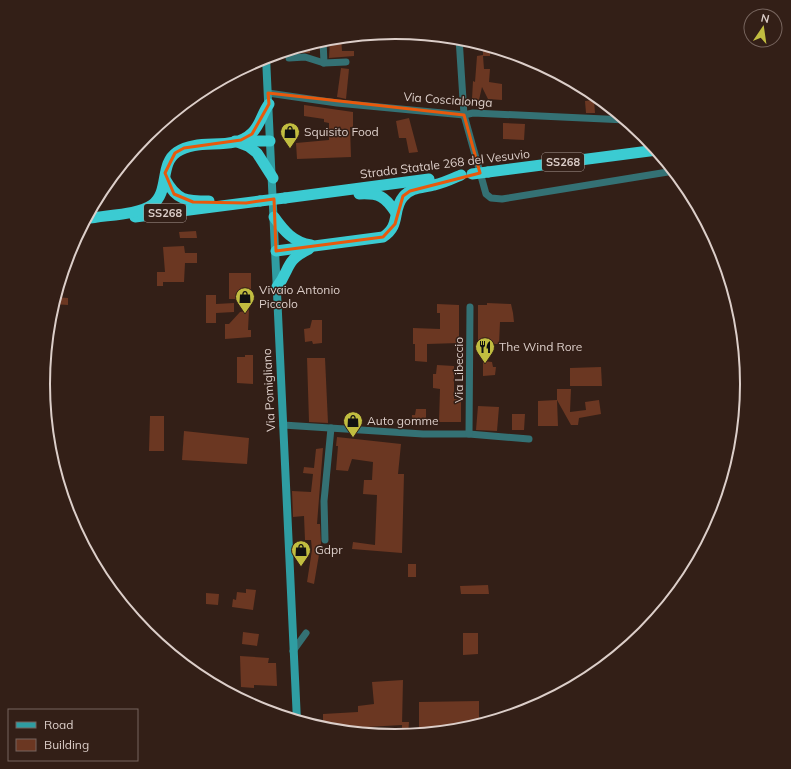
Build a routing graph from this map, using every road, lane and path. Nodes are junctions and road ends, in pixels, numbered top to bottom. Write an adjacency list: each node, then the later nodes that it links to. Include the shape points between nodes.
1 (459, 45): 8 (street)
2 (323, 47): 5 (street)
3 (289, 56): 5 (street, via 289,58 305,57)
4 (346, 62): 5 (street)
5 (324, 63)
6 (266, 64): 7 (main road, Via Pomigliano)
7 (268, 98): 8 (street, Via Coscialonga); 10 (highway, via 256,129 247,137); 11 (main road, Via Pomigliano)
8 (464, 115): 9 (street, Via Coscialonga, via 473,113); 13 (street, via 486,194 491,198 502,199)
9 (617, 120)
10 (235, 141): 11 (highway, SS268); 15 (highway, via 257,153); 16 (highway, SS268, via 184,148 175,153 168,164)
11 (270, 141): 15 (main road, Via Pomigliano)
12 (650, 151): 14 (highway, Strada Statale 268 del Vesuvio / SS268, bridge)
13 (668, 172)
14 (461, 175): 17 (highway, Strada Statale 268 del Vesuvio / SS268); 19 (highway, SS268, via 434,186 410,191 399,203)
15 (273, 178): 20 (main road, Via Pomigliano)
16 (165, 179): 18 (highway, SS268, via 174,194 185,200); 21 (highway, SS268, via 158,198 146,208)
17 (314, 194): 18 (highway, Strada Statale 268 del Vesuvio / SS268, bridge); 19 (highway, via 375,195 389,202)
18 (246, 203): 22 (highway, SS268)
19 (396, 213): 23 (highway, SS268, via 395,224 383,237)
20 (274, 216): 23 (highway, via 291,237 302,244); 24 (main road, Via Pomigliano)
21 (93, 218)
22 (91, 222)
23 (315, 246): 24 (highway, SS268); 25 (highway, via 290,262)
24 (276, 251): 25 (main road, Via Pomigliano)
25 (277, 287): 27 (main road, Via Pomigliano)
26 (470, 307): 29 (street, Via Libeccio)
27 (283, 425): 28 (street); 33 (main road, Via Pomigliano)
28 (331, 428): 29 (street); 31 (street, via 324,501)
29 (469, 434): 30 (street)
30 (529, 439)
31 (325, 540)
32 (306, 632): 33 (street)
33 (293, 651): 34 (main road, Via Pomigliano)
34 (297, 715)

